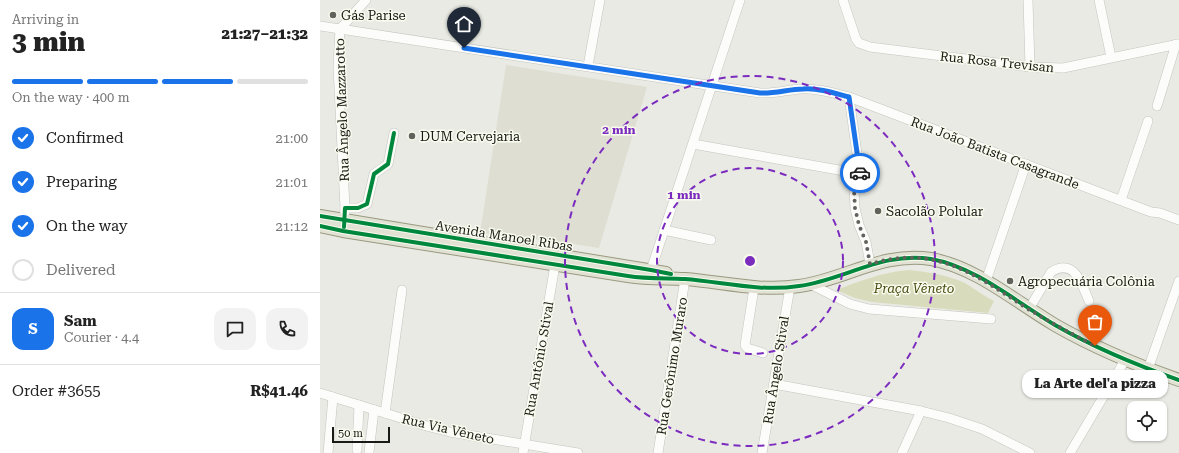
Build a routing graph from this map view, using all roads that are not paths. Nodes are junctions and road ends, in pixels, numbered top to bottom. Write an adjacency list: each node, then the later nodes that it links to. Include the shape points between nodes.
1 (366, 0): 8 (street, Rua Ângelo Mazzarotto)
2 (600, 0): 11 (street)
3 (740, 0): 13 (street)
4 (843, 0): 12 (street, Rua Rosa Trevisan, via 854,36 864,45)
5 (1028, 0): 12 (street)
6 (1099, 0): 10 (street)
7 (320, 26): 8 (street, Rua João Batista Casagrande)
8 (340, 29): 11 (street, Rua João Batista Casagrande); 22 (street, Rua Ângelo Mazzarotto, via 338,67)
9 (1178, 44): 10 (street, Rua Rosa Trevisan); 15 (street)
10 (1112, 57): 12 (street, Rua Rosa Trevisan, via 1063,68)
11 (588, 66): 13 (street, Rua João Batista Casagrande)
12 (1030, 67)
13 (712, 86): 14 (street, Rua João Batista Casagrande, via 766,93 811,88); 18 (street)
14 (849, 97): 19 (street, Rua João Batista Casagrande); 20 (street)
15 (1157, 106)
16 (1148, 121): 21 (street)
17 (394, 133): 22 (street, via 388,164 374,174 367,204 358,208)
18 (692, 144): 20 (street); 27 (street)
19 (1026, 164): 21 (street, Rua João Batista Casagrande); 34 (street)
20 (860, 175): 29 (street, via 854,189 855,208)
21 (1121, 200): 24 (street, Rua João Batista Casagrande)
22 (345, 208): 26 (street, Rua Ângelo Mazzarotto)
23 (320, 216): 26 (main road, Avenida Manoel Ribas)
24 (1179, 220)
25 (320, 226): 26 (main road, Avenida Manoel Ribas)
26 (344, 226): 30 (main road, Avenida Manoel Ribas); 31 (main road, Avenida Manoel Ribas)
27 (664, 230): 28 (street); 31 (street)
28 (711, 240)
29 (870, 264): 34 (main road, Avenida Manoel Ribas, via 903,257 922,258 954,265); 35 (main road, Avenida Manoel Ribas)
30 (556, 265): 32 (main road, Avenida Manoel Ribas, via 637,278); 53 (street, Rua Antônio Stival)
31 (651, 270): 32 (main road, Avenida Manoel Ribas)
32 (685, 279): 37 (main road, Avenida Manoel Ribas); 58 (street, Rua Gerônimo Muraro)
33 (1179, 280): 44 (street)
34 (986, 281): 40 (main road, Avenida Manoel Ribas)
35 (810, 284): 36 (main road, Avenida Manoel Ribas); 41 (street, via 850,304 870,309)
36 (790, 287): 37 (main road, Avenida Manoel Ribas); 46 (street, Rua Ângelo Stival)
37 (754, 288): 42 (street, via 745,345)
38 (402, 290): 52 (street)
39 (1089, 301): 40 (street, via 1076,273 1071,269 1057,268 1051,272)
40 (1029, 309): 43 (main road, Avenida Manoel Ribas)
41 (991, 320)
42 (763, 353)
43 (1125, 360): 44 (main road, Avenida Manoel Ribas); 62 (street)
44 (1148, 369): 45 (main road, Avenida Manoel Ribas)
45 (1179, 380)
46 (774, 384): 51 (street); 59 (street, Rua Ângelo Stival)
47 (320, 393): 48 (street, Rua Via Vêneto)
48 (333, 397): 49 (street, Rua Via Vêneto); 56 (street)
49 (359, 405): 50 (street, Rua Via Vêneto); 54 (street)
50 (374, 410): 52 (street, Rua Via Vêneto); 55 (street)
51 (921, 411): 60 (street); 61 (street, via 966,423)
52 (385, 413): 53 (street, Rua Via Vêneto, via 450,432)
53 (524, 449): 57 (street, Rua Via Vêneto)
54 (357, 450)
55 (369, 452)
56 (328, 453)
57 (578, 453)
58 (658, 453)
59 (762, 453)
60 (902, 453)
61 (1030, 453)
62 (1070, 453)

